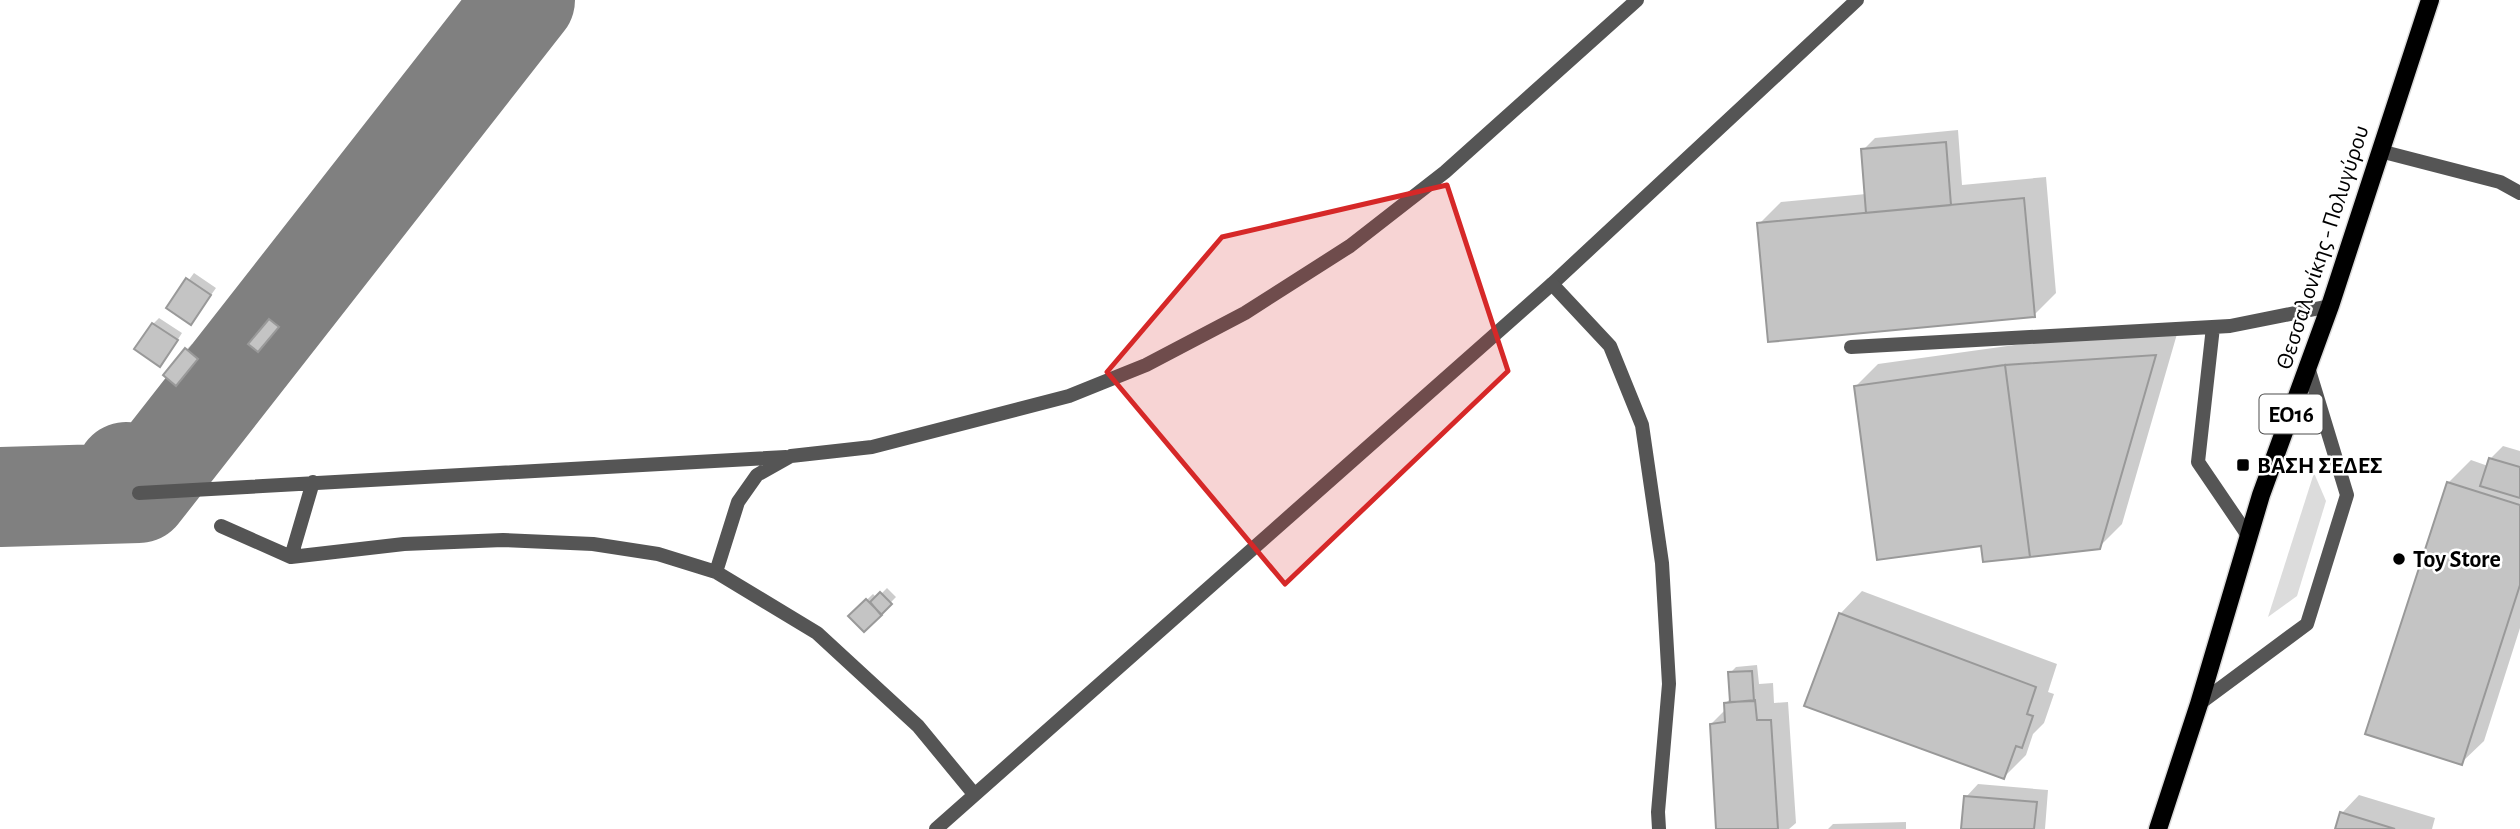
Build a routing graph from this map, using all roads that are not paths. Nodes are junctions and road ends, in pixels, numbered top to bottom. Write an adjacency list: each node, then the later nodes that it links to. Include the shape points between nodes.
1 (1637, 0): 11 (street, via 1446,172 1350,246 1232,319 1146,365 1069,396 872,447)
2 (1857, 0): 6 (street)
3 (2430, 0): 4 (main road, Θεσσαλονίκης - Πολυγύρου / ΕΟ16)
4 (2380, 151): 5 (street, via 2500,181); 7 (main road, Θεσσαλονίκης - Πολυγύρου / ΕΟ16)
5 (2520, 193)
6 (1552, 284): 19 (street); 21 (street, via 1610,345 1642,425 1662,563 1670,684)
7 (2330, 306): 8 (street); 10 (main road, Θεσσαλονίκης - Πολυγύρου / ΕΟ16)
8 (2213, 327): 9 (street); 15 (street, via 2198,463)
9 (1851, 346)
10 (2308, 367): 15 (main road, Θεσσαλονίκης - Πολυγύρου / ΕΟ16); 18 (street, via 2347,495 2307,624)
11 (791, 457): 12 (street); 17 (street, via 757,475 738,502)
12 (313, 482): 13 (street); 16 (street)
13 (139, 493)
14 (221, 526): 16 (street)
15 (2249, 537): 18 (main road, Θεσσαλονίκης - Πολυγύρου / ΕΟ16)
16 (291, 557): 17 (street, via 404,544 503,540 606,546 658,554)
17 (716, 572): 19 (street, via 817,633 918,726)
18 (2199, 704): 22 (main road, Θεσσαλονίκης - Πολυγύρου / ΕΟ16)
19 (974, 794): 20 (street)
20 (936, 829)
21 (1659, 829)
22 (2158, 829)

